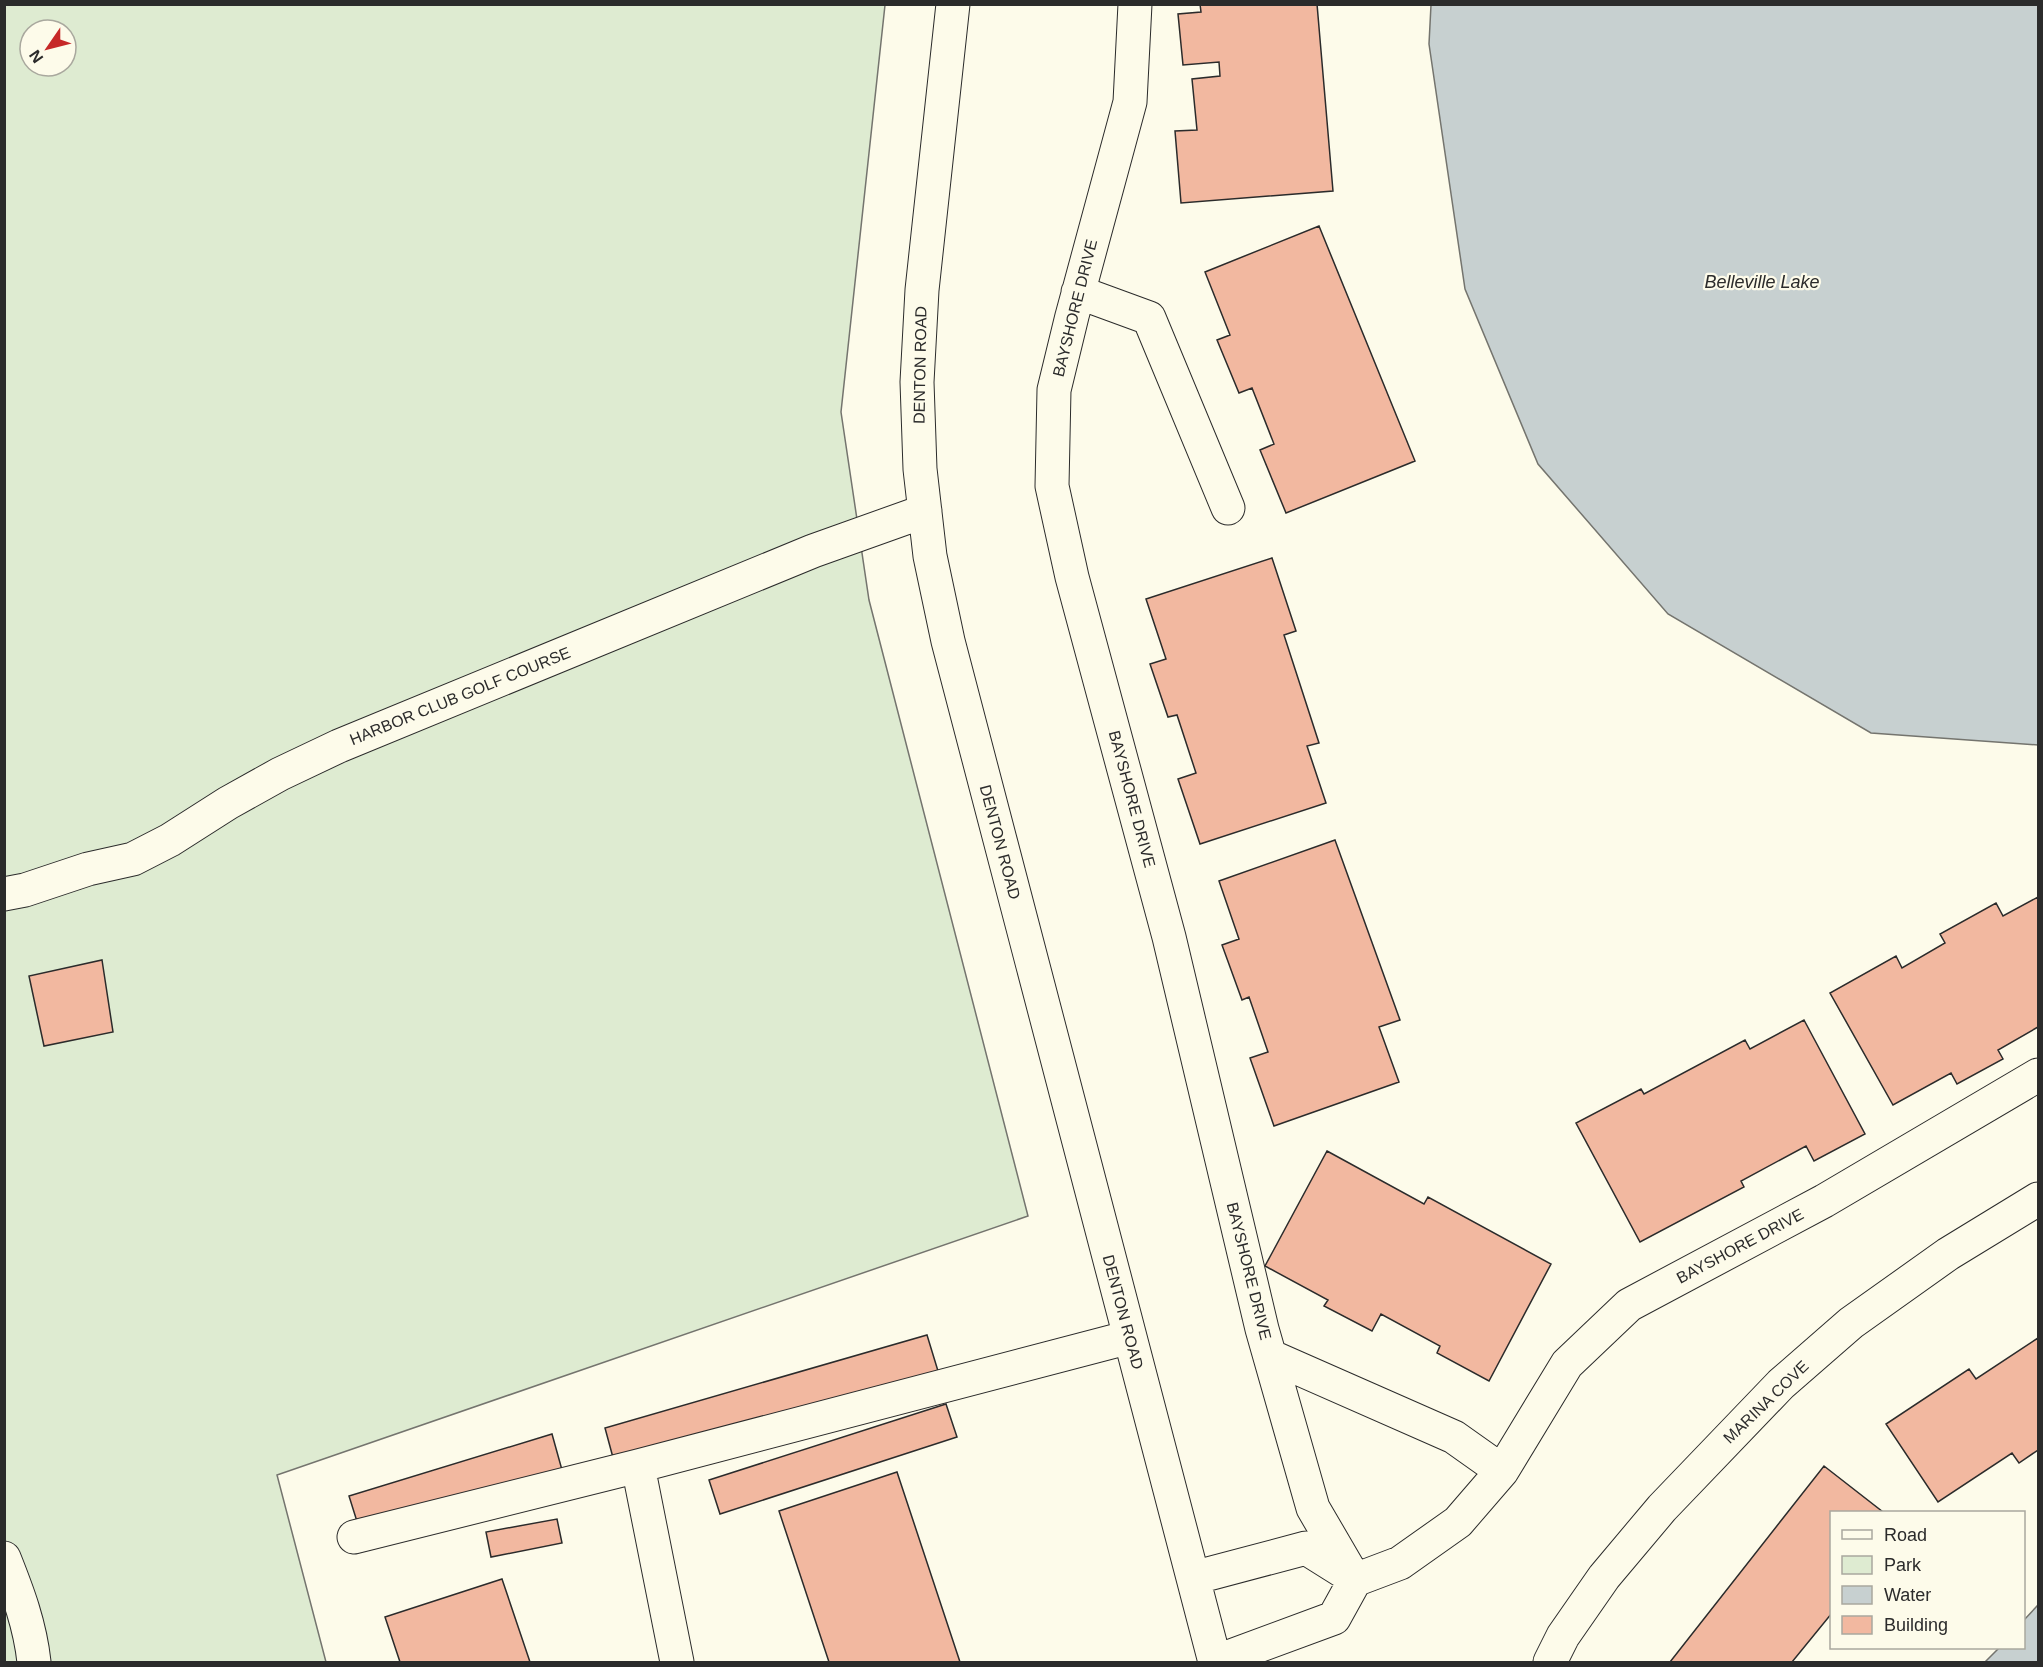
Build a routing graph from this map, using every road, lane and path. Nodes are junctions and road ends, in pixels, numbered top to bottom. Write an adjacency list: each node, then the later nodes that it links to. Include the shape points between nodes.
1 (953, 4): 5 (street, DENTON ROAD, via 922,290 917,382)
2 (1135, 4): 3 (street, BAYSHORE DRIVE, via 1130,102)
3 (1078, 292): 4 (street, via 1149,318); 10 (street, BAYSHORE DRIVE, via 1054,390 1052,486 1071,577 1169,937)
4 (1228, 508)
5 (925, 511): 6 (street, HARBOR CLUB GOLF COURSE, via 813,551 339,746 228,803 133,859); 9 (street, DENTON ROAD, via 948,641)
6 (4, 894)
7 (2038, 1075): 12 (street, BAYSHORE DRIVE, via 1824,1201 1629,1305 1567,1364)
8 (2038, 1199): 20 (street, MARINA COVE, via 1909,1281 1851,1323 1781,1384 1662,1508 1604,1577)
9 (1130, 1337): 11 (street); 15 (street, DENTON ROAD)
10 (1270, 1356): 12 (street, via 1454,1437); 16 (street, BAYSHORE DRIVE, via 1313,1508)
11 (638, 1466): 13 (street); 18 (street)
12 (1502, 1471): 16 (street, BAYSHORE DRIVE, via 1458,1522 1400,1563)
13 (354, 1537)
14 (4, 1558): 17 (street, via 23,1604)
15 (1193, 1578): 16 (street, via 1306,1548); 19 (street, DENTON ROAD)
16 (1355, 1580): 19 (street, via 1334,1618)
17 (34, 1662)
18 (677, 1662)
19 (1215, 1662)
20 (1550, 1662)

